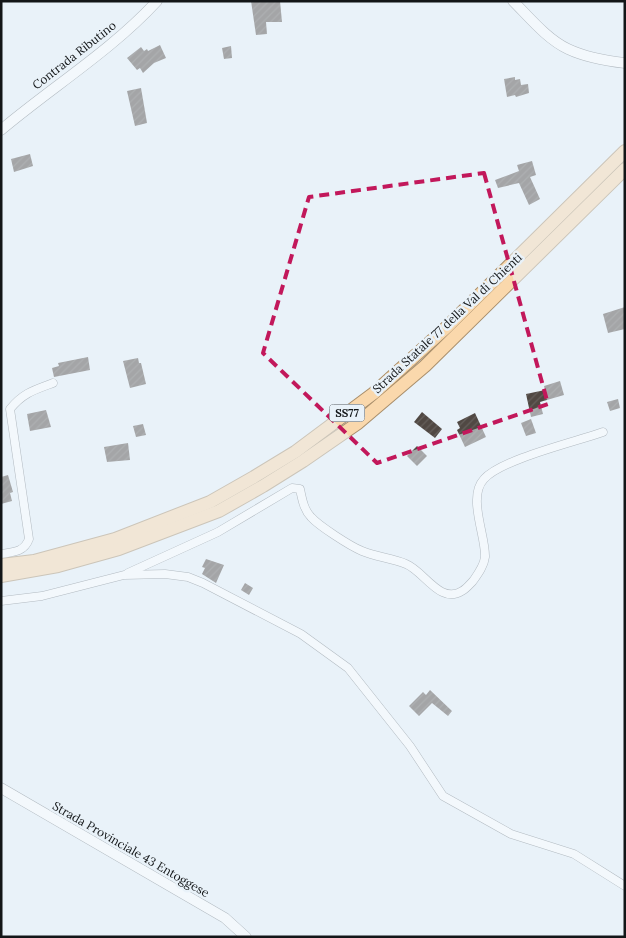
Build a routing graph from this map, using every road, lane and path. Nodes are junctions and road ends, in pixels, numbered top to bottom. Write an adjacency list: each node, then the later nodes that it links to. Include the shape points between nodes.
1 (157, 1): 4 (street, Contrada Ributino, via 117,39)
2 (513, 1): 3 (street, via 543,31 568,49 608,62)
3 (625, 63)
4 (1, 130)
5 (625, 151): 10 (highway, Strada Statale 77 della Val di Chienti / SS77, via 448,326 374,393 295,452 210,502 115,539 34,561)
6 (625, 168): 12 (highway, Strada Statale 77 della Val di Chienti / SS77, via 424,366 358,423 304,461 219,511 128,546 58,566)
7 (53, 384): 9 (street, via 28,392 10,409 29,539 21,551)
8 (604, 432): 11 (street, via 509,463 482,481 477,504 485,557 483,567 470,584 454,594 445,595 416,569 361,551 328,530 311,518 300,489 292,488 218,532)
9 (1, 554)
10 (1, 566)
11 (124, 575): 13 (street, via 42,596); 15 (street, via 188,577 301,634 348,668 410,746 443,796 511,834 574,854)
12 (1, 576)
13 (1, 601)
14 (1, 788): 16 (street, Strada Provinciale 43 Entoggese, via 225,918)
15 (625, 886)
16 (246, 937)

